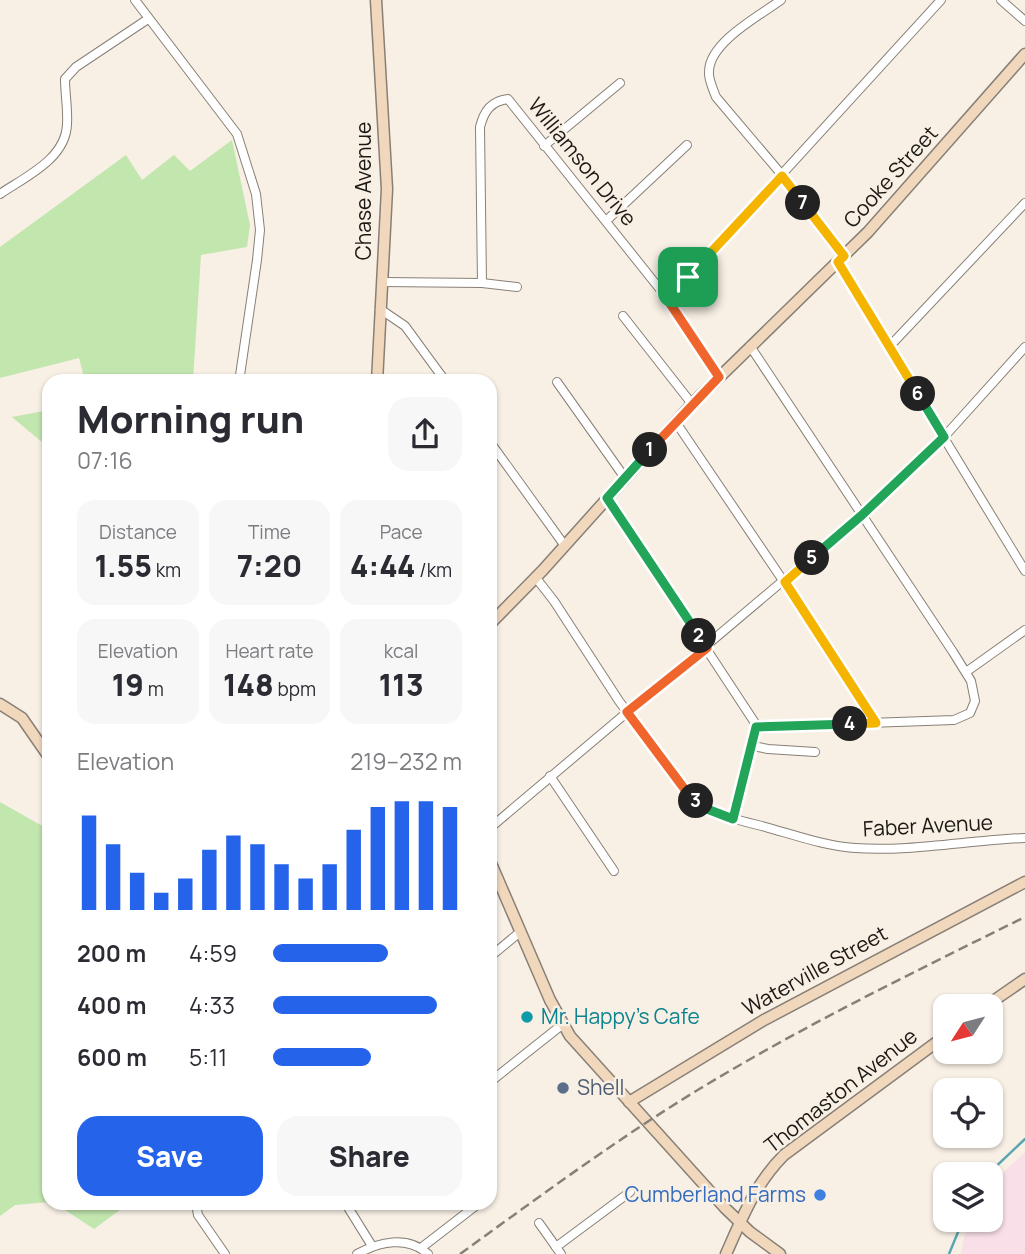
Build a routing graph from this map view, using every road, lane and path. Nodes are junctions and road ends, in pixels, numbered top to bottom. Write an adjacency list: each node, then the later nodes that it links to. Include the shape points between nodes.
1 (135, 0): 6 (street)
2 (376, 0): 17 (main road, Chase Avenue, via 387,162)
3 (781, 0): 12 (street, via 718,46 708,72 716,97)
4 (941, 0): 12 (street)
5 (1001, 0): 7 (street)
6 (148, 19): 13 (street, via 65,79 68,126 61,144 48,161); 26 (street, via 237,134 256,194 260,230)
7 (1025, 21)
8 (1025, 54): 16 (main road, Cooke Street)
9 (620, 83): 11 (street)
10 (687, 145): 15 (street)
11 (544, 146): 15 (street, Williamson Drive); 18 (street, Williamson Drive, via 508,99 496,100 484,113 480,127)
12 (782, 176): 16 (street); 20 (street, via 688,277)
13 (0, 194)
14 (1025, 203): 24 (street)
15 (607, 220): 20 (street, Williamson Drive)
16 (841, 259): 23 (main road, Cooke Street); 24 (street)
17 (382, 282): 18 (street); 21 (main road, Chase Avenue)
18 (482, 283): 19 (street)
19 (517, 287)
20 (663, 293): 29 (street, Williamson Drive)
21 (380, 309): 27 (main road, Chase Avenue); 28 (street, via 405,326)
22 (623, 316): 31 (street)
23 (751, 346): 29 (main road, Cooke Street); 37 (street)
24 (889, 347): 33 (street)
25 (1025, 347): 33 (street)
26 (240, 374)
27 (377, 374)
28 (440, 374)
29 (719, 377): 31 (main road, Cooke Street)
30 (557, 382): 35 (street)
31 (692, 404): 32 (main road, Cooke Street)
32 (675, 421): 35 (main road, Cooke Street); 41 (street)
33 (944, 437): 37 (street); 39 (street)
34 (497, 452): 38 (street)
35 (625, 478): 36 (main road, Cooke Street)
36 (607, 498): 38 (main road, Cooke Street); 44 (street)
37 (862, 515): 41 (street); 45 (street)
38 (565, 546): 40 (main road, Cooke Street)
39 (1025, 571)
40 (536, 578): 42 (main road, Cooke Street); 47 (street, Faber Avenue)
41 (785, 582): 44 (street); 48 (street)
42 (497, 617)
43 (1025, 630): 45 (street)
44 (707, 648): 47 (street); 49 (street)
45 (966, 672): 48 (street, via 975,701 967,715 954,720)
46 (0, 704): 51 (main road, via 22,718)
47 (627, 712): 53 (street); 54 (street, Faber Avenue, via 689,795 707,809)
48 (876, 723): 49 (street)
49 (756, 727): 50 (street)
50 (753, 746): 52 (street); 54 (street)
51 (42, 747)
52 (815, 752)
53 (550, 776): 55 (street); 57 (street)
54 (733, 819): 56 (street, Faber Avenue, via 857,848)
55 (497, 822)
56 (1025, 838)
57 (614, 872)
58 (497, 878): 60 (main road)
59 (1025, 882): 67 (main road, Waterville Street, via 764,1020)
60 (520, 932): 61 (street); 64 (main road)
61 (497, 951)
62 (1025, 979): 63 (main road)
63 (1003, 994)
64 (563, 1024): 66 (street); 67 (main road)
65 (933, 1044): 72 (main road, Thomaston Avenue, via 784,1155 757,1188)
66 (497, 1076)
67 (629, 1102): 72 (main road)
68 (630, 1192): 76 (street)
69 (197, 1210): 77 (street)
70 (350, 1210): 74 (street)
71 (471, 1210): 75 (street)
72 (740, 1222): 79 (main road, Thomaston Avenue); 80 (main road)
73 (539, 1223): 76 (street)
74 (372, 1246): 75 (street, via 403,1243); 78 (street)
75 (424, 1251)
76 (558, 1251)
77 (225, 1254)
78 (357, 1254)
79 (726, 1254)
80 (780, 1254)

